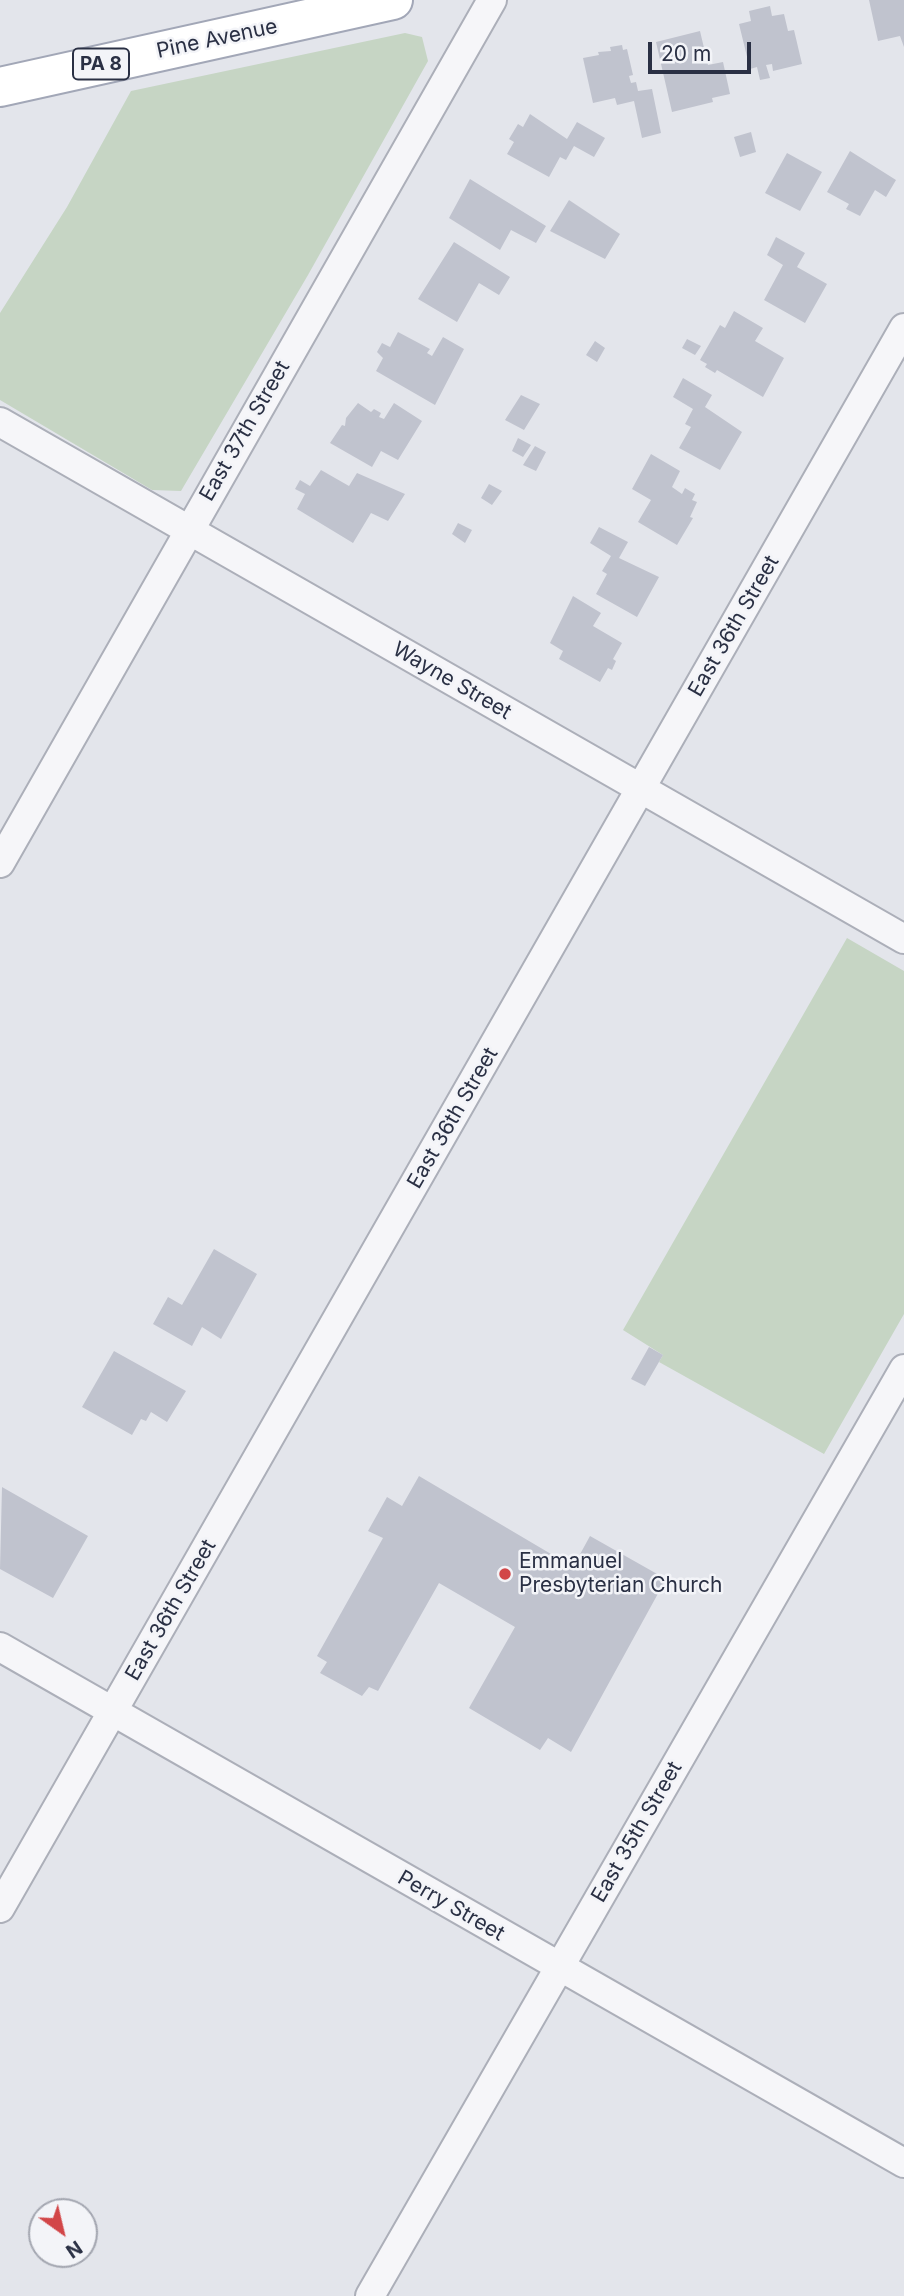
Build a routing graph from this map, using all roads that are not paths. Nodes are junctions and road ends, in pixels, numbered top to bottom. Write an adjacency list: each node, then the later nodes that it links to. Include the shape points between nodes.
1 (393, 0): 3 (main road, Pine Avenue / PA 8)
2 (492, 0): 6 (street, East 37th Street)
3 (0, 87)
4 (904, 328): 7 (street, East 36th Street)
5 (0, 422): 6 (street, Wayne Street)
6 (189, 529): 7 (street, Wayne Street); 8 (street, East 37th Street)
7 (640, 789): 9 (street, Wayne Street); 12 (street, East 36th Street)
8 (0, 863)
9 (904, 939)
10 (904, 1369): 14 (street, East 35th Street)
11 (0, 1647): 12 (street, Perry Street)
12 (114, 1711): 13 (street, East 36th Street); 14 (street, Perry Street)
13 (0, 1908)
14 (558, 1968): 15 (street, Perry Street); 16 (street, East 35th Street)
15 (904, 2164)
16 (370, 2296)

